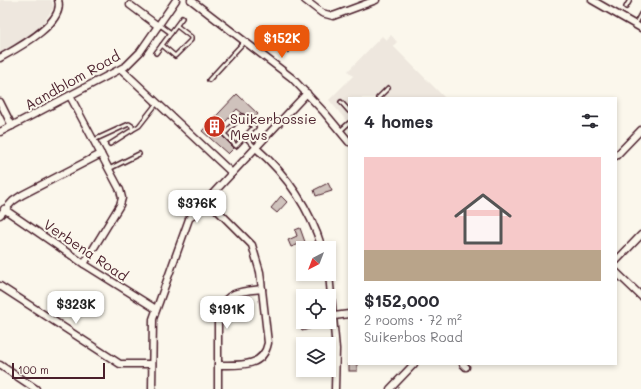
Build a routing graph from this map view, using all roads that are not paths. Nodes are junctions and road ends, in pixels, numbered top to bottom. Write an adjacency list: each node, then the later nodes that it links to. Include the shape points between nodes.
1 (58, 0): 19 (street, via 58,10 42,32)
2 (176, 0): 12 (street, Aandblom Road)
3 (191, 0): 16 (street)
4 (305, 0): 5 (street, via 322,13 333,16)
5 (376, 0)
6 (592, 0): 14 (street)
7 (630, 0): 9 (lane)
8 (130, 5): 12 (street)
9 (626, 8)
10 (641, 14): 14 (lane)
11 (182, 18): 13 (lane)
12 (159, 25): 15 (lane); 20 (street, Aandblom Road, via 140,52)
13 (177, 26): 15 (lane); 17 (lane, via 191,37 191,40 176,56)
14 (638, 26)
15 (171, 33): 17 (lane)
16 (245, 41): 21 (lane); 23 (street)
17 (162, 45): 18 (lane)
18 (156, 53)
19 (0, 58)
20 (121, 69): 24 (street, Aandblom Road); 28 (street)
21 (209, 80)
22 (388, 88): 25 (lane)
23 (307, 92): 34 (street); 40 (street)
24 (70, 96): 31 (street, Aandblom Road); 37 (street)
25 (379, 97)
26 (0, 102): 31 (street)
27 (341, 102): 29 (lane)
28 (156, 104): 32 (lane, via 139,126); 45 (street)
29 (348, 110)
30 (348, 124): 34 (lane)
31 (12, 126): 35 (street, Aandblom Road)
32 (132, 130): 37 (lane, via 129,124); 39 (lane)
33 (641, 130): 43 (street)
34 (340, 131): 38 (street)
35 (0, 132)
36 (244, 136): 36 (lane, via 236,146 224,134 242,116 254,127); 40 (lane)
37 (94, 140): 41 (street)
38 (348, 141)
39 (110, 144)
40 (256, 148): 45 (street); 50 (street, via 274,164 308,211)
41 (101, 154): 44 (street); 47 (street, via 22,195)
42 (139, 154): 44 (lane)
43 (617, 155)
44 (109, 169): 52 (street, via 122,198)
45 (232, 173): 46 (street)
46 (207, 200): 55 (street, via 252,245); 57 (street, via 189,219)
47 (4, 209): 48 (street); 52 (street, Verbena Road)
48 (0, 215)
49 (641, 235): 51 (street)
50 (319, 241)
51 (617, 260)
52 (84, 264): 57 (street, Verbena Road)
53 (617, 273): 56 (street)
54 (0, 286): 61 (street, via 120,364)
55 (262, 289): 63 (street, via 236,292 221,304 218,312); 63 (street, via 267,350 252,364)
56 (641, 296)
57 (156, 309): 61 (street, via 152,329)
58 (348, 314): 59 (street)
59 (336, 316)
60 (335, 329): 68 (street)
61 (152, 364): 66 (street)
62 (0, 365): 65 (street)
63 (218, 365): 67 (street)
64 (413, 365): 69 (street)
65 (36, 389)
66 (152, 389)
67 (218, 389)
68 (335, 389)
69 (390, 389)

